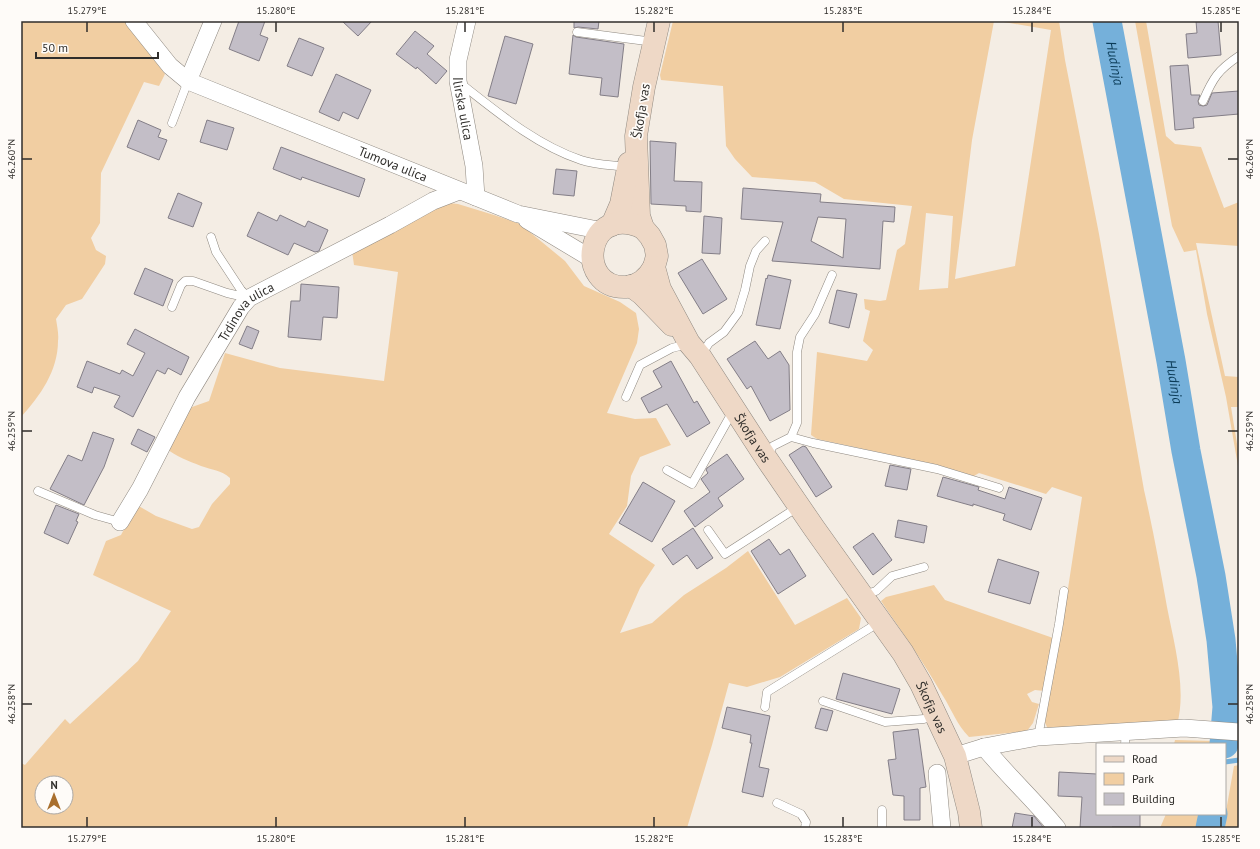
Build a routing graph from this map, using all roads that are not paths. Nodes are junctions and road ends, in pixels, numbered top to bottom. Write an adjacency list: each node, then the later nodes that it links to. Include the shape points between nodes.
1 (134, 21): 8 (street, Tumova ulica, via 170,66)
2 (213, 21): 8 (street)
3 (467, 21): 9 (street, Ilirska ulica, via 458,60)
4 (659, 21): 6 (main road, Škofja vas)
5 (577, 32): 6 (lane)
6 (654, 42): 12 (main road, Škofja vas)
7 (1239, 56): 10 (lane, via 1220,70 1211,82)
8 (188, 81): 11 (lane); 14 (street, Tumova ulica)
9 (458, 81): 13 (lane, via 504,117 547,145 582,160); 15 (street, Ilirska ulica, via 474,166)
10 (1203, 101)
11 (172, 123)
12 (636, 136): 13 (main road); 18 (main road, Škofja vas, via 639,216)
13 (628, 167): 17 (main road, via 621,204)
14 (459, 190): 15 (street, Tumova ulica); 25 (street, Trdinova ulica, via 433,201)
15 (476, 197): 16 (street, Tumova ulica)
16 (518, 214): 17 (street, Tumova ulica); 21 (street)
17 (607, 228): 18 (main road, via 622,222); 21 (main road, via 597,238 592,249)
18 (643, 228): 22 (main road, Škofja vas, via 655,245)
19 (211, 237): 25 (lane, via 216,252)
20 (765, 241): 27 (lane, via 756,251 750,266 738,313 724,332)
21 (592, 259): 24 (main road, via 595,270 610,284)
22 (654, 267): 24 (main road, via 649,276); 27 (main road, Škofja vas, via 660,289)
23 (832, 275): 30 (lane, via 815,314 800,336 797,352 797,423)
24 (631, 286): 27 (main road, via 642,294)
25 (249, 298): 26 (lane, via 193,281 185,281); 36 (street, Trdinova ulica, via 241,307 187,397 140,489)
26 (172, 307)
27 (695, 350): 28 (lane, via 672,348 640,365); 29 (main road, Škofja vas)
28 (626, 397)
29 (734, 409): 31 (main road, Škofja vas); 32 (lane, via 692,484)
30 (791, 437): 31 (lane, via 773,446); 33 (lane, via 937,469)
31 (766, 458): 35 (main road, Škofja vas)
32 (667, 470)
33 (999, 488)
34 (38, 491): 36 (lane, via 95,515)
35 (799, 506): 37 (lane, via 726,554); 40 (main road, Škofja vas)
36 (120, 522)
37 (708, 530)
38 (924, 567): 40 (lane, via 892,576 876,591)
39 (1064, 591): 46 (lane)
40 (862, 595): 41 (main road, Škofja vas)
41 (880, 620): 43 (lane, via 767,692); 44 (main road, Škofja vas, via 907,659)
42 (823, 701): 44 (lane, via 884,722 924,719)
43 (765, 707)
44 (936, 715): 49 (main road, Škofja vas)
45 (1239, 732): 47 (street, via 1184,728)
46 (1038, 737): 47 (street); 48 (street)
47 (1125, 738)
48 (984, 747): 49 (street); 57 (street)
49 (955, 756): 56 (main road, Škofja vas)
50 (937, 773): 55 (street)
51 (777, 803): 53 (lane, via 801,814 806,822)
52 (882, 810): 54 (lane)
53 (805, 828)
54 (882, 828)
55 (942, 828)
56 (971, 828)
57 (1057, 828)

